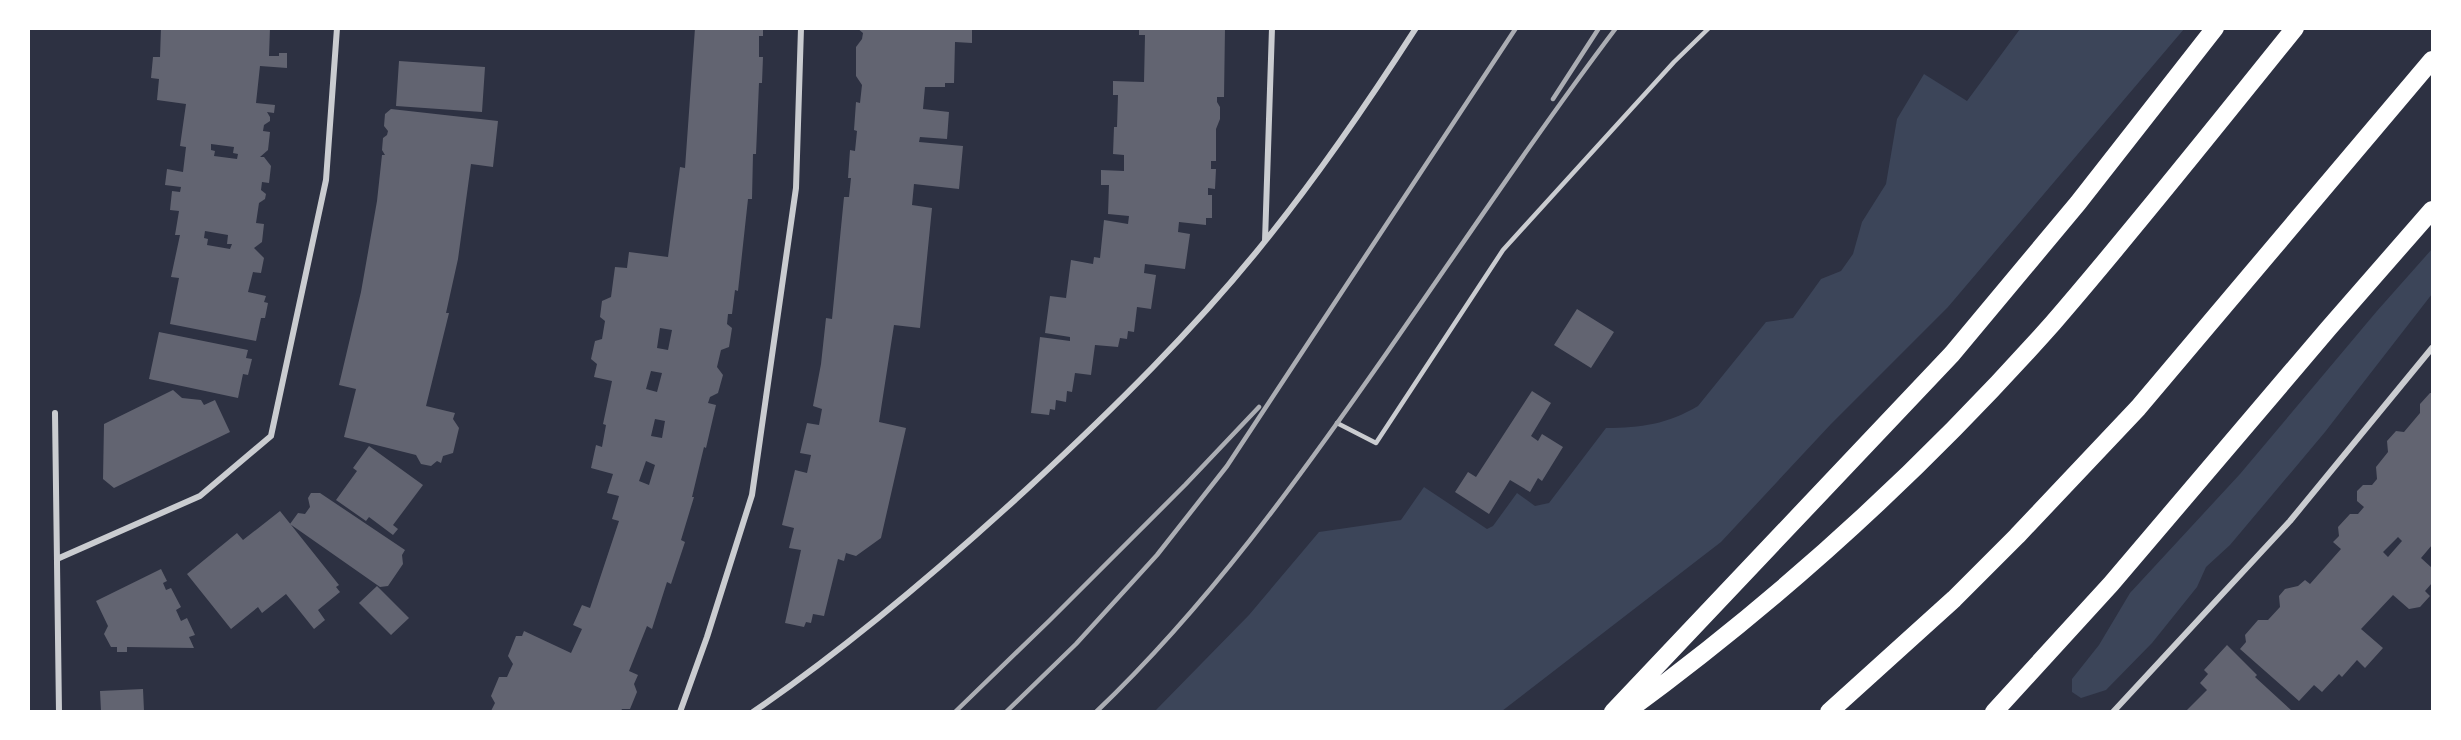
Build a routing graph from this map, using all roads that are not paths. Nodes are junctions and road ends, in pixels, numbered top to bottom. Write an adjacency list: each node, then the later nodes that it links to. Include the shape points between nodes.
1 (337, 28): 14 (street, via 326,180 271,436 200,496)
2 (801, 28): 16 (street, via 796,188 752,495)
3 (1272, 28): 10 (street)
4 (1416, 28): 10 (street, via 1373,95)
5 (1709, 28): 13 (lane, via 1503,250 1376,443)
6 (2215, 28): 18 (highway, via 1953,354)
7 (2295, 28): 19 (highway, via 2066,307 1936,446 1866,516 1730,633)
8 (2433, 60): 20 (highway, via 2138,408 1954,599)
9 (2433, 210): 21 (highway, via 2111,584)
10 (1265, 242): 17 (street, via 1092,428 979,533 880,616)
11 (2433, 348): 22 (street, via 2290,521)
12 (55, 413): 14 (street)
13 (1338, 423)
14 (57, 559): 15 (street)
15 (59, 711)
16 (680, 711)
17 (753, 711)
18 (1613, 711)
19 (1626, 711)
20 (1829, 711)
21 (1994, 711)
22 (2113, 711)

